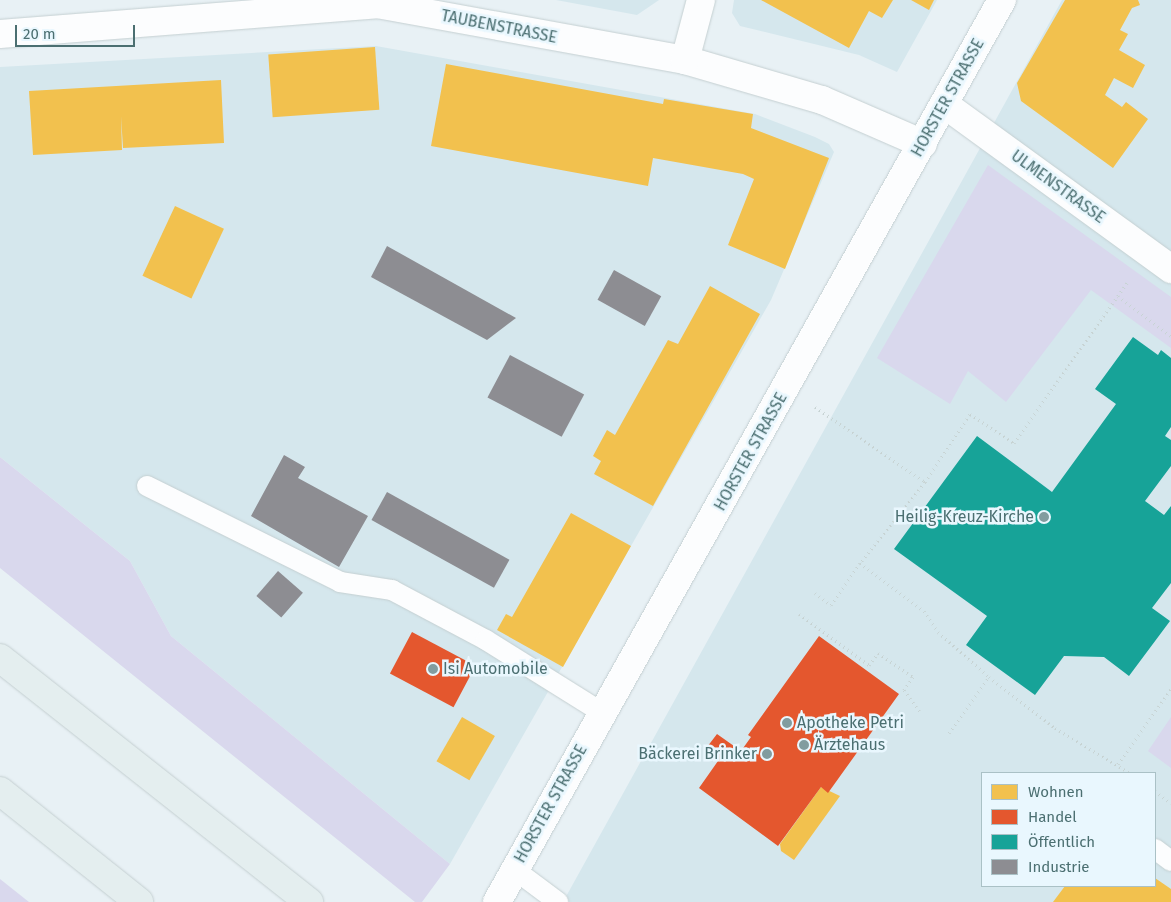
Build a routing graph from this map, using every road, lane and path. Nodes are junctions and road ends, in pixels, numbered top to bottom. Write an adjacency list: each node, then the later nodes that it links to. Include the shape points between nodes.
1 (701, 0): 4 (street)
2 (1002, 0): 5 (street, HORSTER STRASSE)
3 (0, 34): 4 (street, TAUBENSTRASSE, via 377,4)
4 (685, 60): 6 (street, TAUBENSTRASSE, via 822,100)
5 (944, 104): 6 (street, HORSTER STRASSE); 7 (street, ULMENSTRASSE)
6 (924, 144): 11 (street, HORSTER STRASSE)
7 (1148, 252): 8 (street, ULMENSTRASSE); 9 (path)
8 (1171, 269)
9 (1118, 296): 10 (path); 12 (path, via 1014,443 970,414)
10 (1171, 336)
11 (787, 388): 12 (path); 20 (street, HORSTER STRASSE)
12 (925, 482): 14 (path)
13 (147, 486): 20 (lane, via 340,582 392,590 486,640)
14 (860, 563): 15 (path, via 831,605); 18 (path, via 924,611 938,632)
15 (815, 593)
16 (799, 614): 21 (path, via 869,666 878,653 913,677 904,690)
17 (0, 658): 32 (highway)
18 (989, 677): 22 (path); 23 (path, via 1055,728)
19 (1171, 689): 23 (path)
20 (603, 713): 30 (street, HORSTER STRASSE)
21 (921, 713)
22 (949, 733)
23 (1118, 764): 24 (path)
24 (1129, 772)
25 (0, 791): 31 (highway)
26 (1156, 792): 27 (path)
27 (1171, 803)
28 (1156, 850): 29 (lane)
29 (1171, 861)
30 (515, 870): 33 (street, HORSTER STRASSE); 34 (lane)
31 (139, 902)
32 (308, 902)
33 (497, 902)
34 (558, 902)

